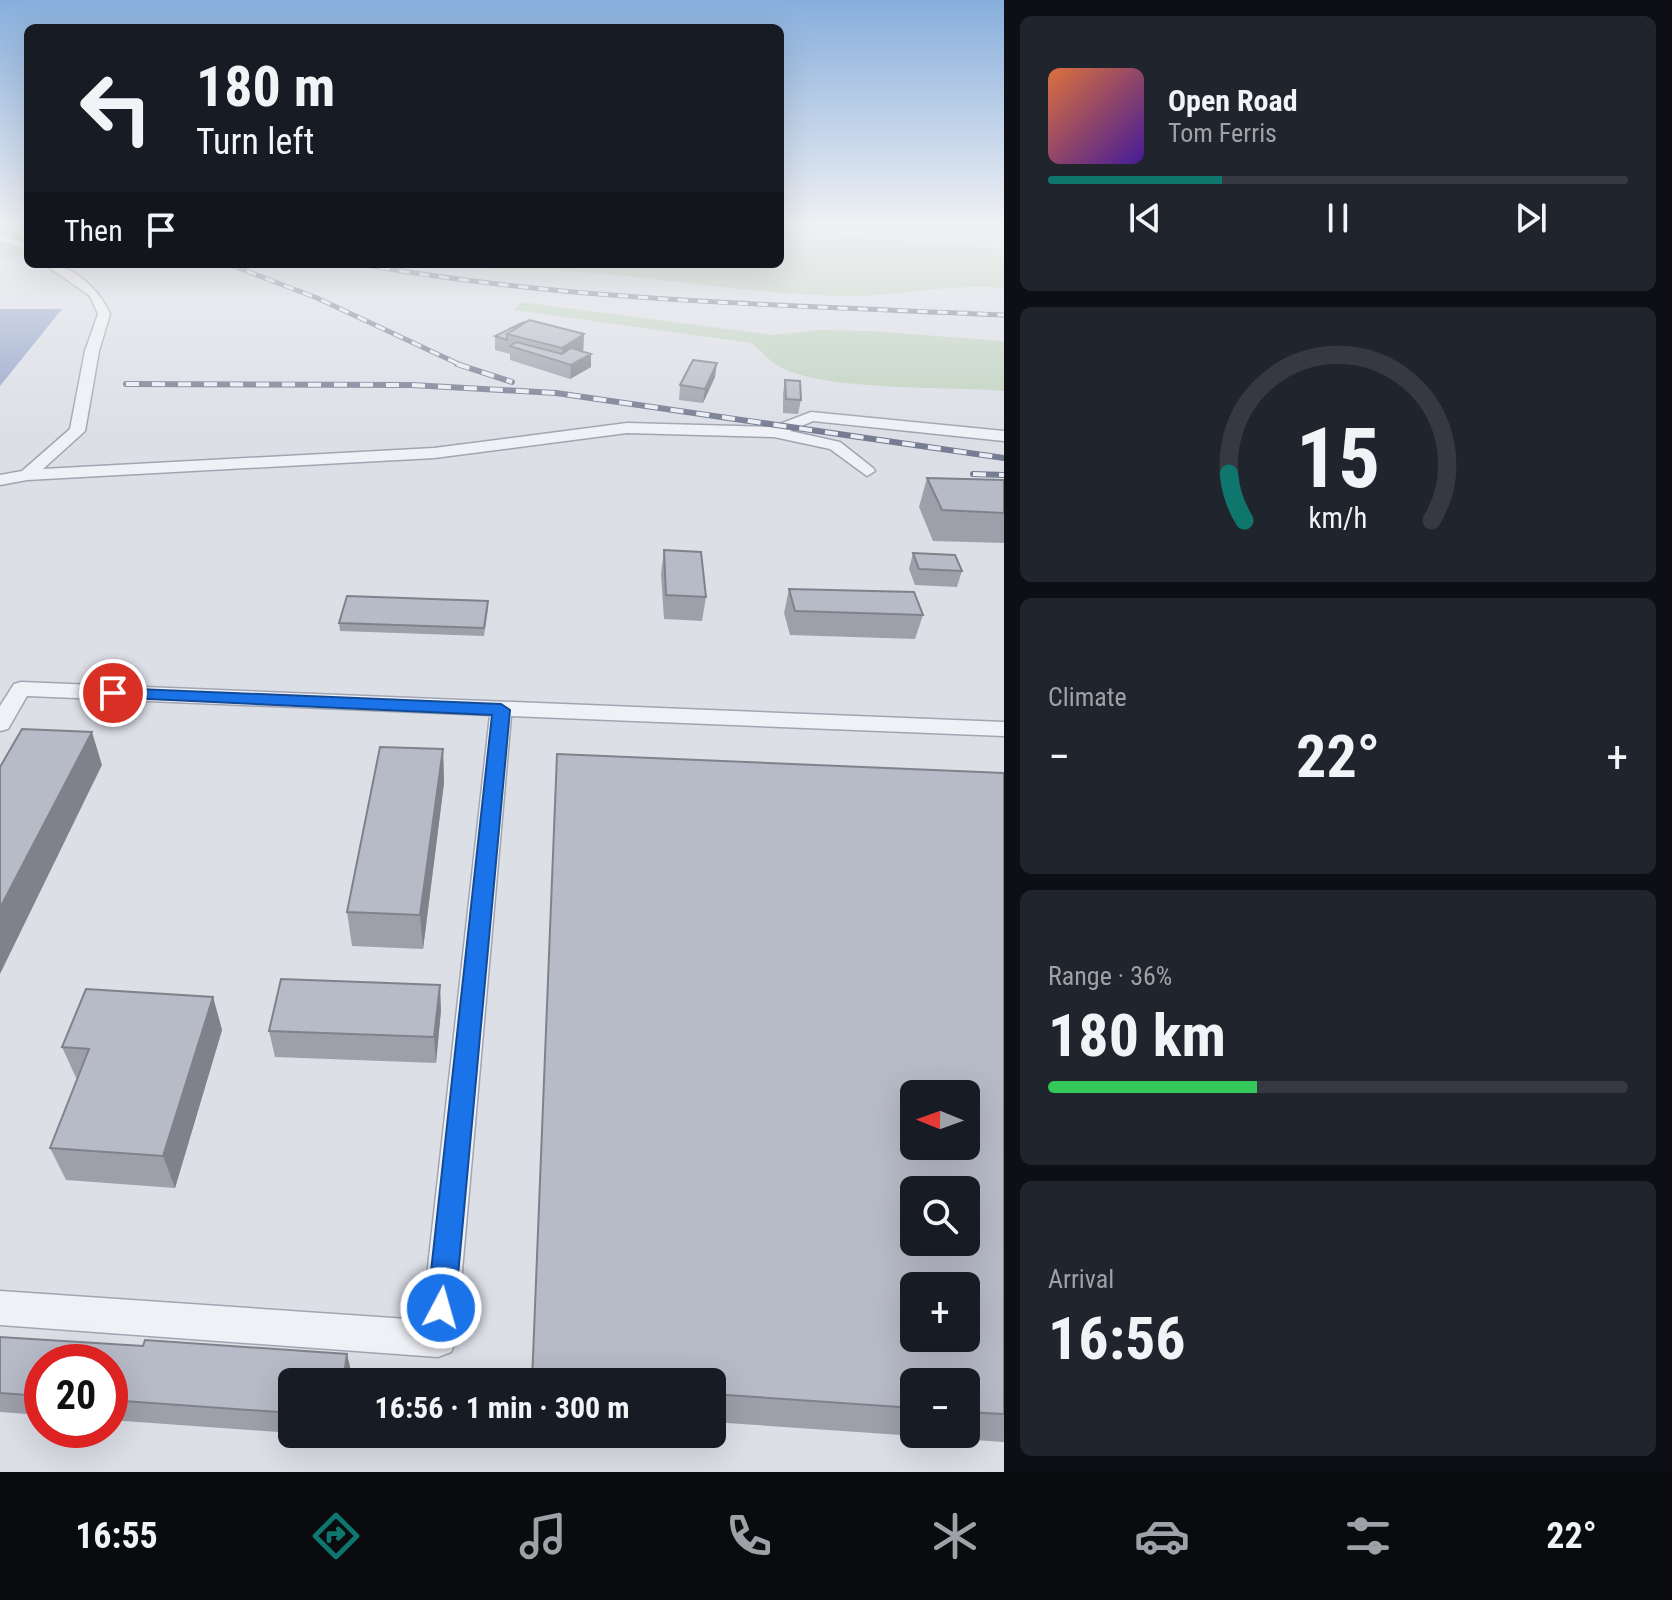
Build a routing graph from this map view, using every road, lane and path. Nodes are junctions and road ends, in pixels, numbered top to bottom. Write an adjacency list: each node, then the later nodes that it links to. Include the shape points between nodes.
1 (96, 296): 7 (lane, via 104,314 77,431)
2 (811, 416): 3 (lane, via 826,408); 4 (lane); 5 (lane)
3 (1004, 424)
4 (774, 432): 6 (lane, via 835,445); 7 (lane, via 627,428 434,453)
5 (1004, 436)
6 (867, 471)
7 (27, 475): 8 (lane)
8 (0, 480)
9 (501, 710): 10 (lane, via 21,689); 11 (lane); 12 (lane, via 438,1339)
10 (0, 724)
11 (1004, 729)
12 (0, 1308)

